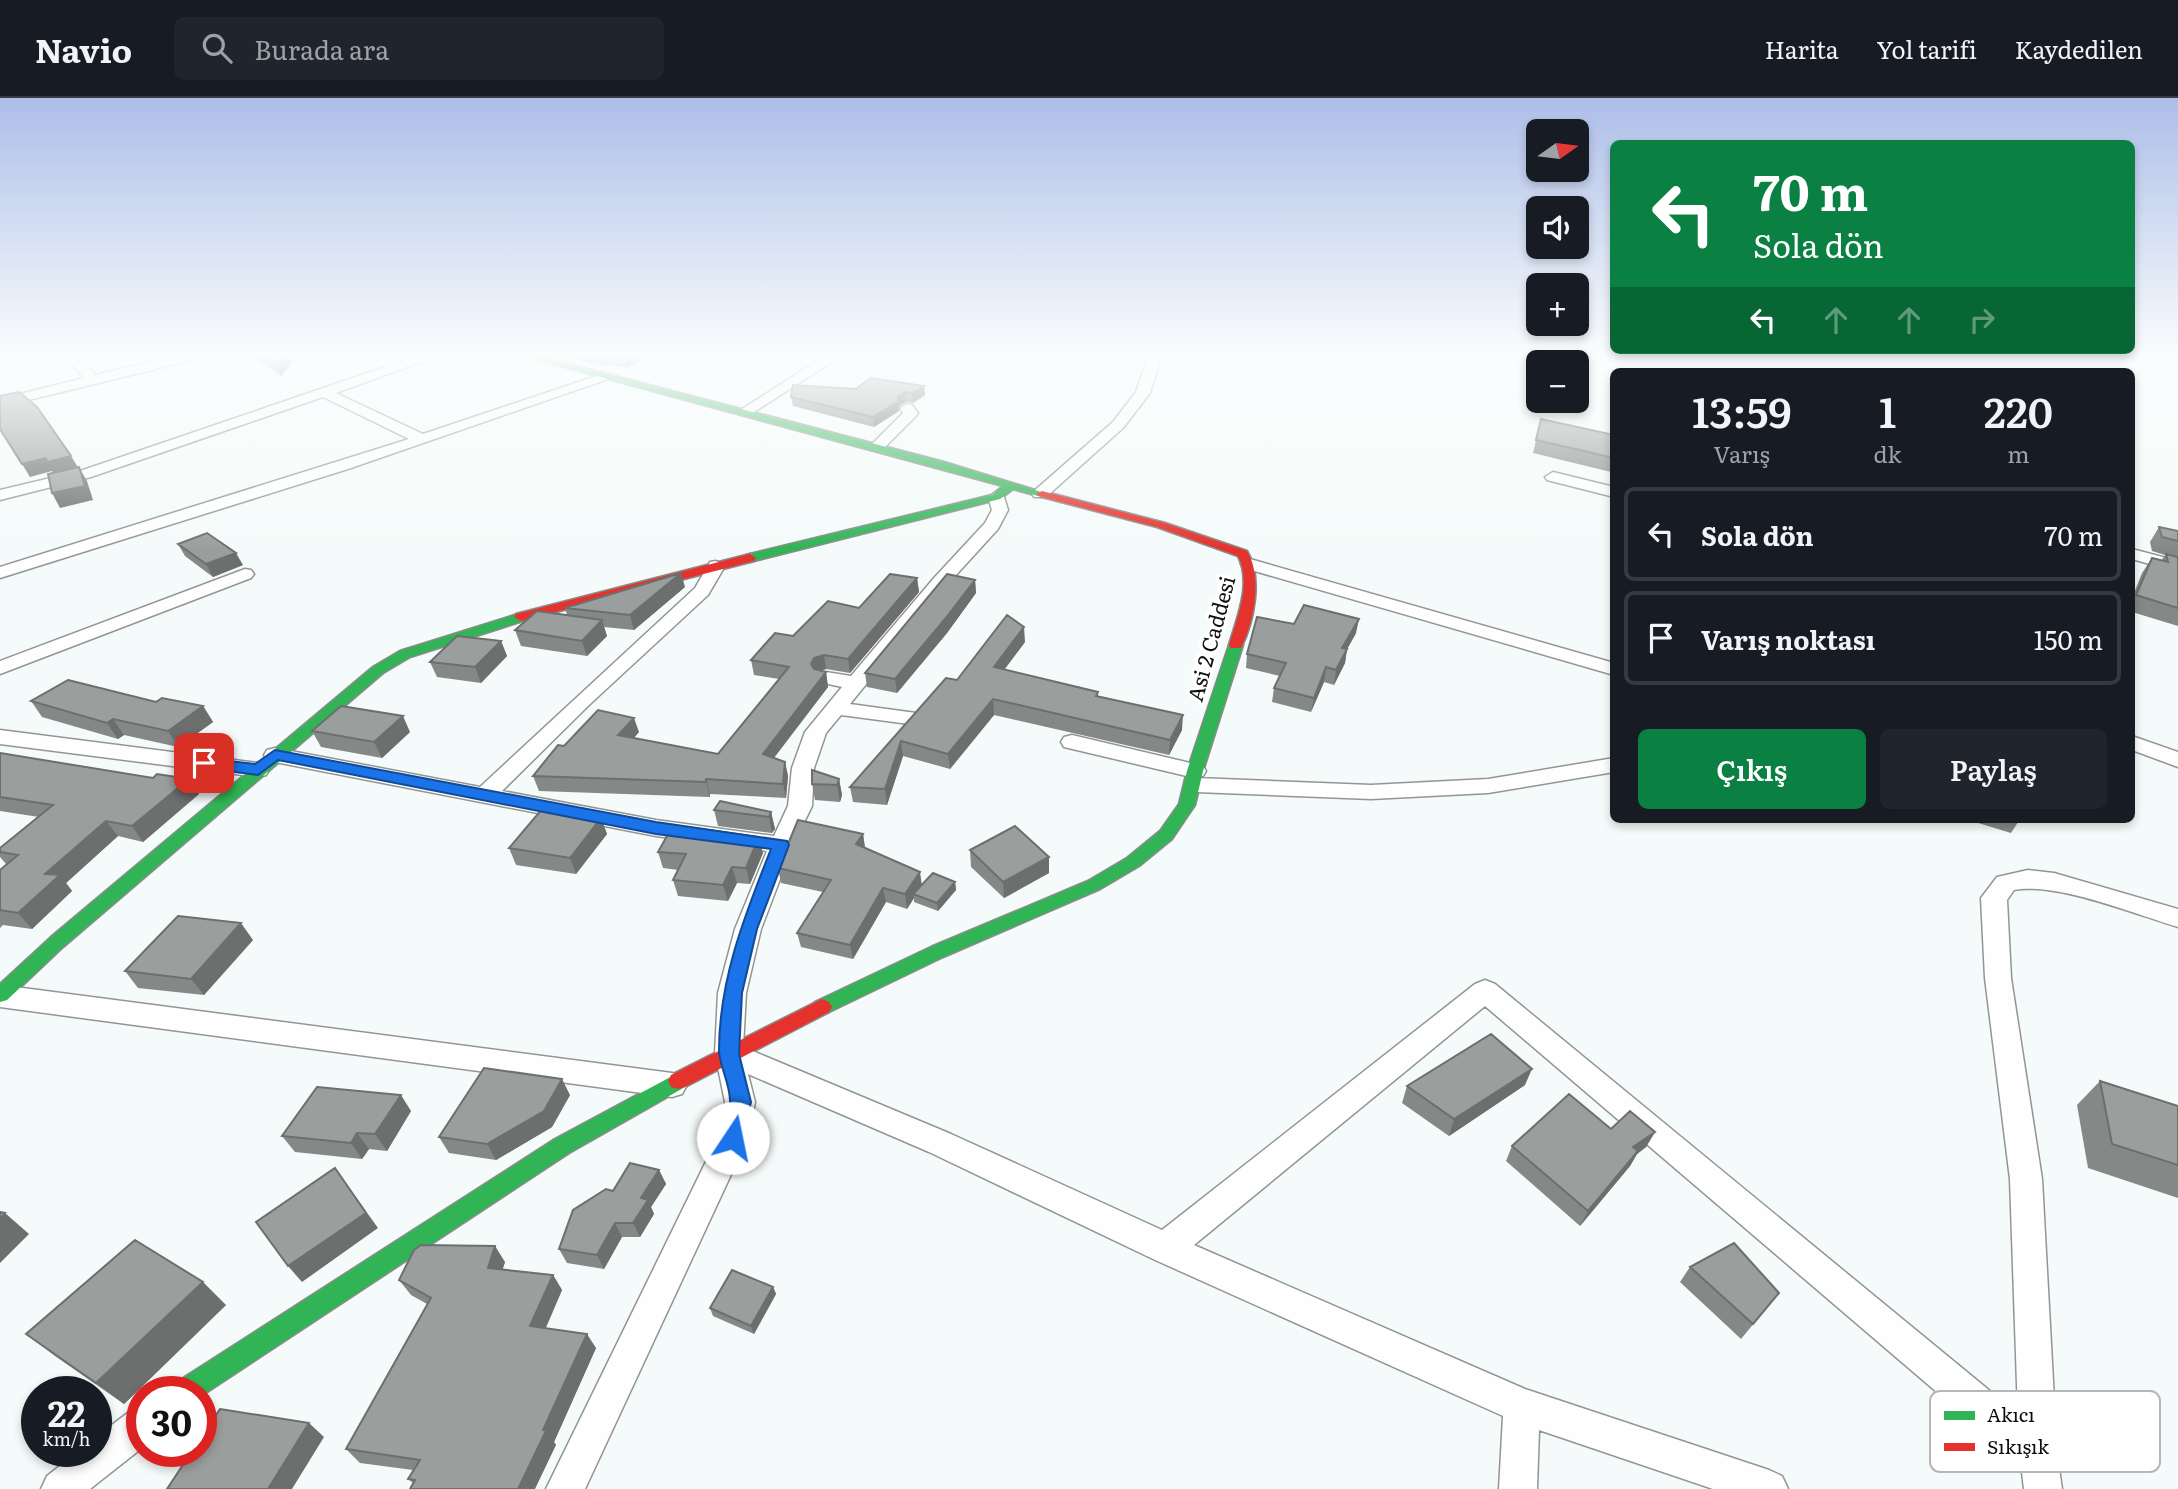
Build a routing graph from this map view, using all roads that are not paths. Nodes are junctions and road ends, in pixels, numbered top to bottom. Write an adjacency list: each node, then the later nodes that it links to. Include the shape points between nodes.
1 (245, 419): 13 (street, via 85,474)
2 (380, 419): 7 (street)
3 (482, 419): 7 (street)
4 (775, 419): 8 (street, Asi 2 Caddesi)
5 (906, 419): 8 (street)
6 (1123, 419): 12 (street)
7 (422, 439): 18 (street)
8 (877, 447): 10 (street, Asi 2 Caddesi, via 940,464)
9 (1553, 477): 11 (street)
10 (1003, 491): 12 (street, Asi 2 Caddesi); 16 (street); 23 (street, via 992,525)
11 (1610, 491)
12 (1040, 494): 15 (street, Asi 2 Caddesi, via 1231,548)
13 (0, 495)
14 (2135, 556): 17 (street)
15 (1250, 564): 20 (street); 32 (street, Asi 2 Caddesi, via 1234,652)
16 (716, 566): 30 (street, via 471,631 405,654 378,670); 33 (street, via 702,591)
17 (2178, 568)
18 (0, 573)
19 (245, 575): 21 (street)
20 (1610, 667)
21 (0, 668)
22 (826, 678): 23 (street)
23 (855, 683): 24 (street)
24 (835, 708): 25 (street); 34 (street, via 816,732 803,768 800,806)
25 (909, 718)
26 (2, 739): 30 (street)
27 (1072, 742): 32 (street)
28 (2135, 745): 29 (street)
29 (2178, 760)
30 (267, 762): 33 (street); 36 (street)
31 (1610, 766): 32 (street, via 1488,786 1371,792)
32 (1196, 778): 37 (street, Asi 2 Caddesi, via 1185,816 1171,834 1139,859 1085,890 957,943)
33 (485, 795): 34 (street, via 656,828)
34 (781, 845): 37 (street, via 748,929 732,993)
35 (2178, 918): 42 (street, via 2054,882 2028,879 2006,883 1994,898 1998,978 2026,1179)
36 (0, 996): 38 (street)
37 (729, 1054): 38 (street, Asi 2 Caddesi); 39 (street, via 940,1143); 46 (street, via 740,1102 733,1138)
38 (672, 1084): 40 (street, Asi 2 Caddesi, via 594,1126)
39 (1165, 1248): 41 (street, via 1485,991); 43 (street)
40 (209, 1376)
41 (1963, 1391)
42 (2035, 1391)
43 (1522, 1406): 47 (street); 48 (street)
44 (126, 1437): 45 (street)
45 (60, 1489)
46 (565, 1489)
47 (1518, 1489)
48 (1769, 1489)

